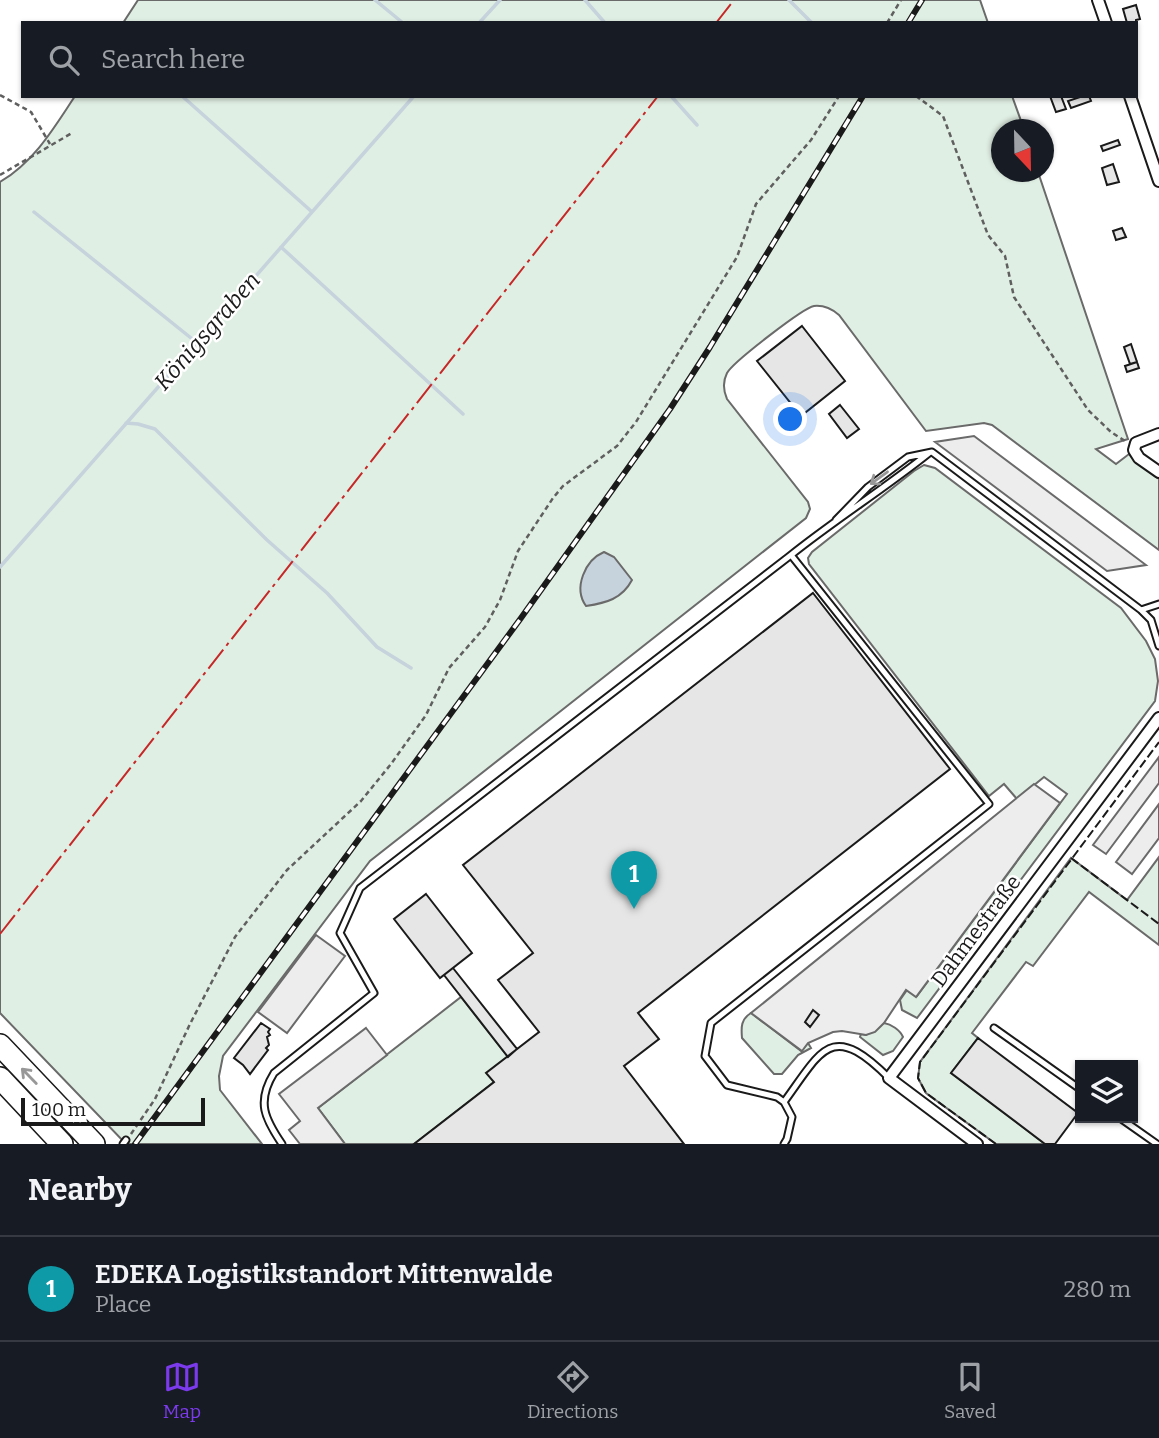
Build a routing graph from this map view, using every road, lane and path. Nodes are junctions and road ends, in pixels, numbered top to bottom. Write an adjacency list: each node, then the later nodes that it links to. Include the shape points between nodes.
1 (901, 0): 3 (path)
2 (1098, 0): 4 (street)
3 (888, 21)
4 (1105, 21)
5 (0, 96): 10 (path, via 31,112)
6 (838, 98): 30 (path, via 811,140 757,204 737,257 636,422 617,446 563,486 536,520 485,627 449,668 426,715 391,764 361,801 287,870 235,937 155,1099)
7 (919, 98): 14 (path, via 943,116 988,235 1005,256 1014,297 1088,410 1111,432)
8 (1131, 98): 12 (street)
9 (72, 133): 10 (path)
10 (50, 144): 11 (path)
11 (0, 175)
12 (1159, 181)
13 (1159, 434): 14 (street)
14 (1135, 445): 16 (street, via 1139,457)
15 (932, 452): 17 (lane); 17 (lane, one-way to 17, via 908,457 868,487); 20 (lane)
16 (1159, 472)
17 (836, 520): 18 (lane)
18 (791, 555): 28 (lane, via 989,804 711,1023 705,1056 727,1085); 33 (lane, via 360,888 340,933 374,993 270,1079 265,1120)
19 (1159, 604): 20 (lane)
20 (1141, 610): 21 (lane, via 1151,620)
21 (1159, 646)
22 (1159, 719): 25 (street, Dahmestraße)
23 (994, 1028): 27 (lane)
24 (0, 1045): 31 (highway, one-way to 24)
25 (889, 1078): 28 (lane, via 852,1049 830,1046); 35 (street)
26 (0, 1079): 32 (highway)
27 (1075, 1085)
28 (784, 1102): 34 (lane, via 792,1116)
29 (1127, 1123): 36 (lane)
30 (125, 1142)
31 (93, 1143)
32 (62, 1144)
33 (282, 1144)
34 (784, 1144)
35 (977, 1144)
36 (1157, 1144)

